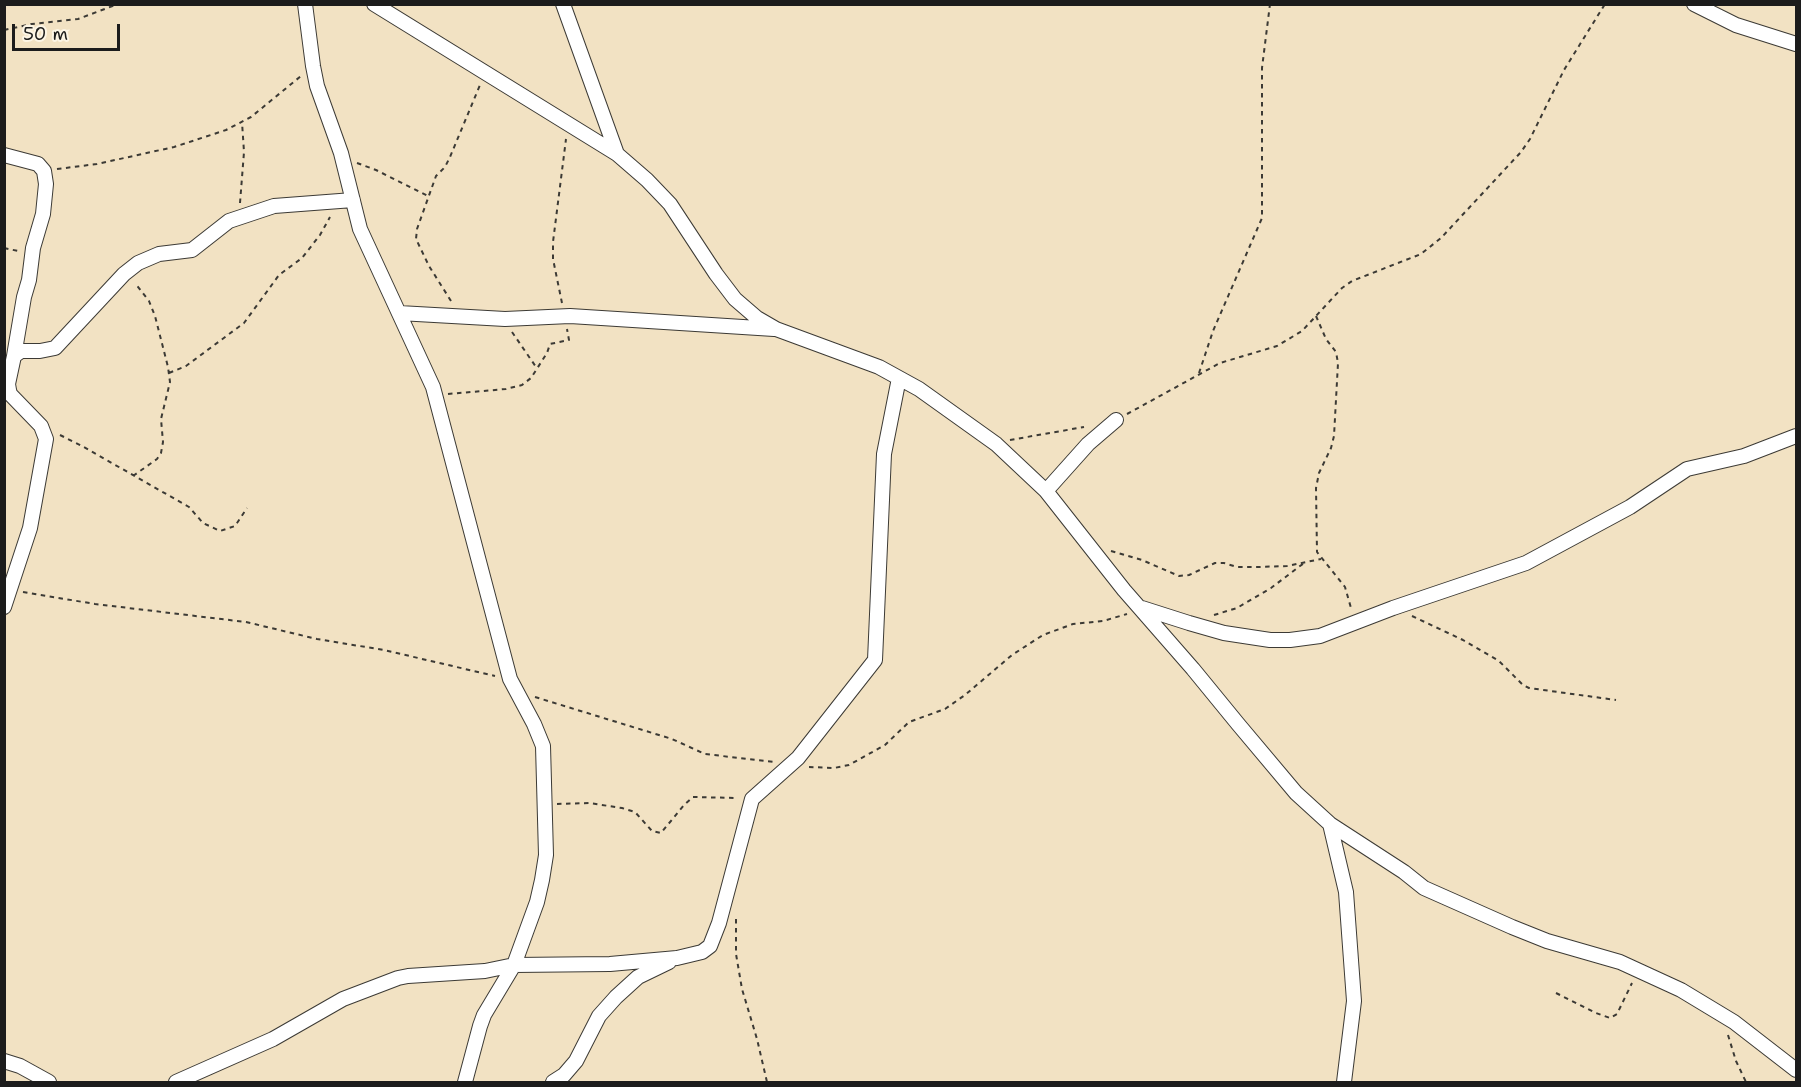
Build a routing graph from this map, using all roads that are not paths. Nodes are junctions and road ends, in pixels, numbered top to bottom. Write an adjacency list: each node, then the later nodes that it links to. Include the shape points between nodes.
1 (306, 4): 8 (street, via 312,66 342,158)
2 (374, 4): 6 (street)
3 (563, 4): 6 (street)
4 (1694, 4): 5 (street, via 1736,25)
5 (1797, 44)
6 (617, 154): 10 (street, via 670,204 735,299)
7 (4, 155): 11 (street, via 33,162 44,171 46,184)
8 (346, 201): 9 (street); 11 (street, via 274,206 229,220 192,250 159,254 125,272 55,348 21,351)
9 (399, 313): 10 (street, via 505,319 565,316); 20 (street, via 436,394 513,686 543,746 546,855 537,902)
10 (776, 329): 12 (street)
11 (14, 356): 16 (street, via 8,384 10,394 41,426 46,439 30,528)
12 (900, 378): 15 (street, via 996,444); 19 (street, via 884,454 875,660 793,764 752,799 710,946)
13 (1116, 420): 15 (street, via 1088,444)
14 (1797, 436): 17 (street, via 1725,462 1693,466 1630,507 1526,563 1320,636 1270,640 1224,633)
15 (1046, 491): 17 (street)
16 (4, 607)
17 (1140, 607): 18 (street, via 1296,793)
18 (1330, 824): 22 (street, via 1424,888 1547,941 1620,962 1680,990); 27 (street, via 1346,892 1354,1001)
19 (676, 958): 20 (street, via 610,964); 26 (street, via 638,977 616,997 599,1016 576,1061)
20 (514, 965): 24 (street, via 408,976 374,986 273,1039); 25 (street, via 484,1016)
21 (4, 1061): 23 (street)
22 (1797, 1070)
23 (49, 1083)
24 (176, 1083)
25 (465, 1083)
26 (554, 1083)
27 (1344, 1083)

